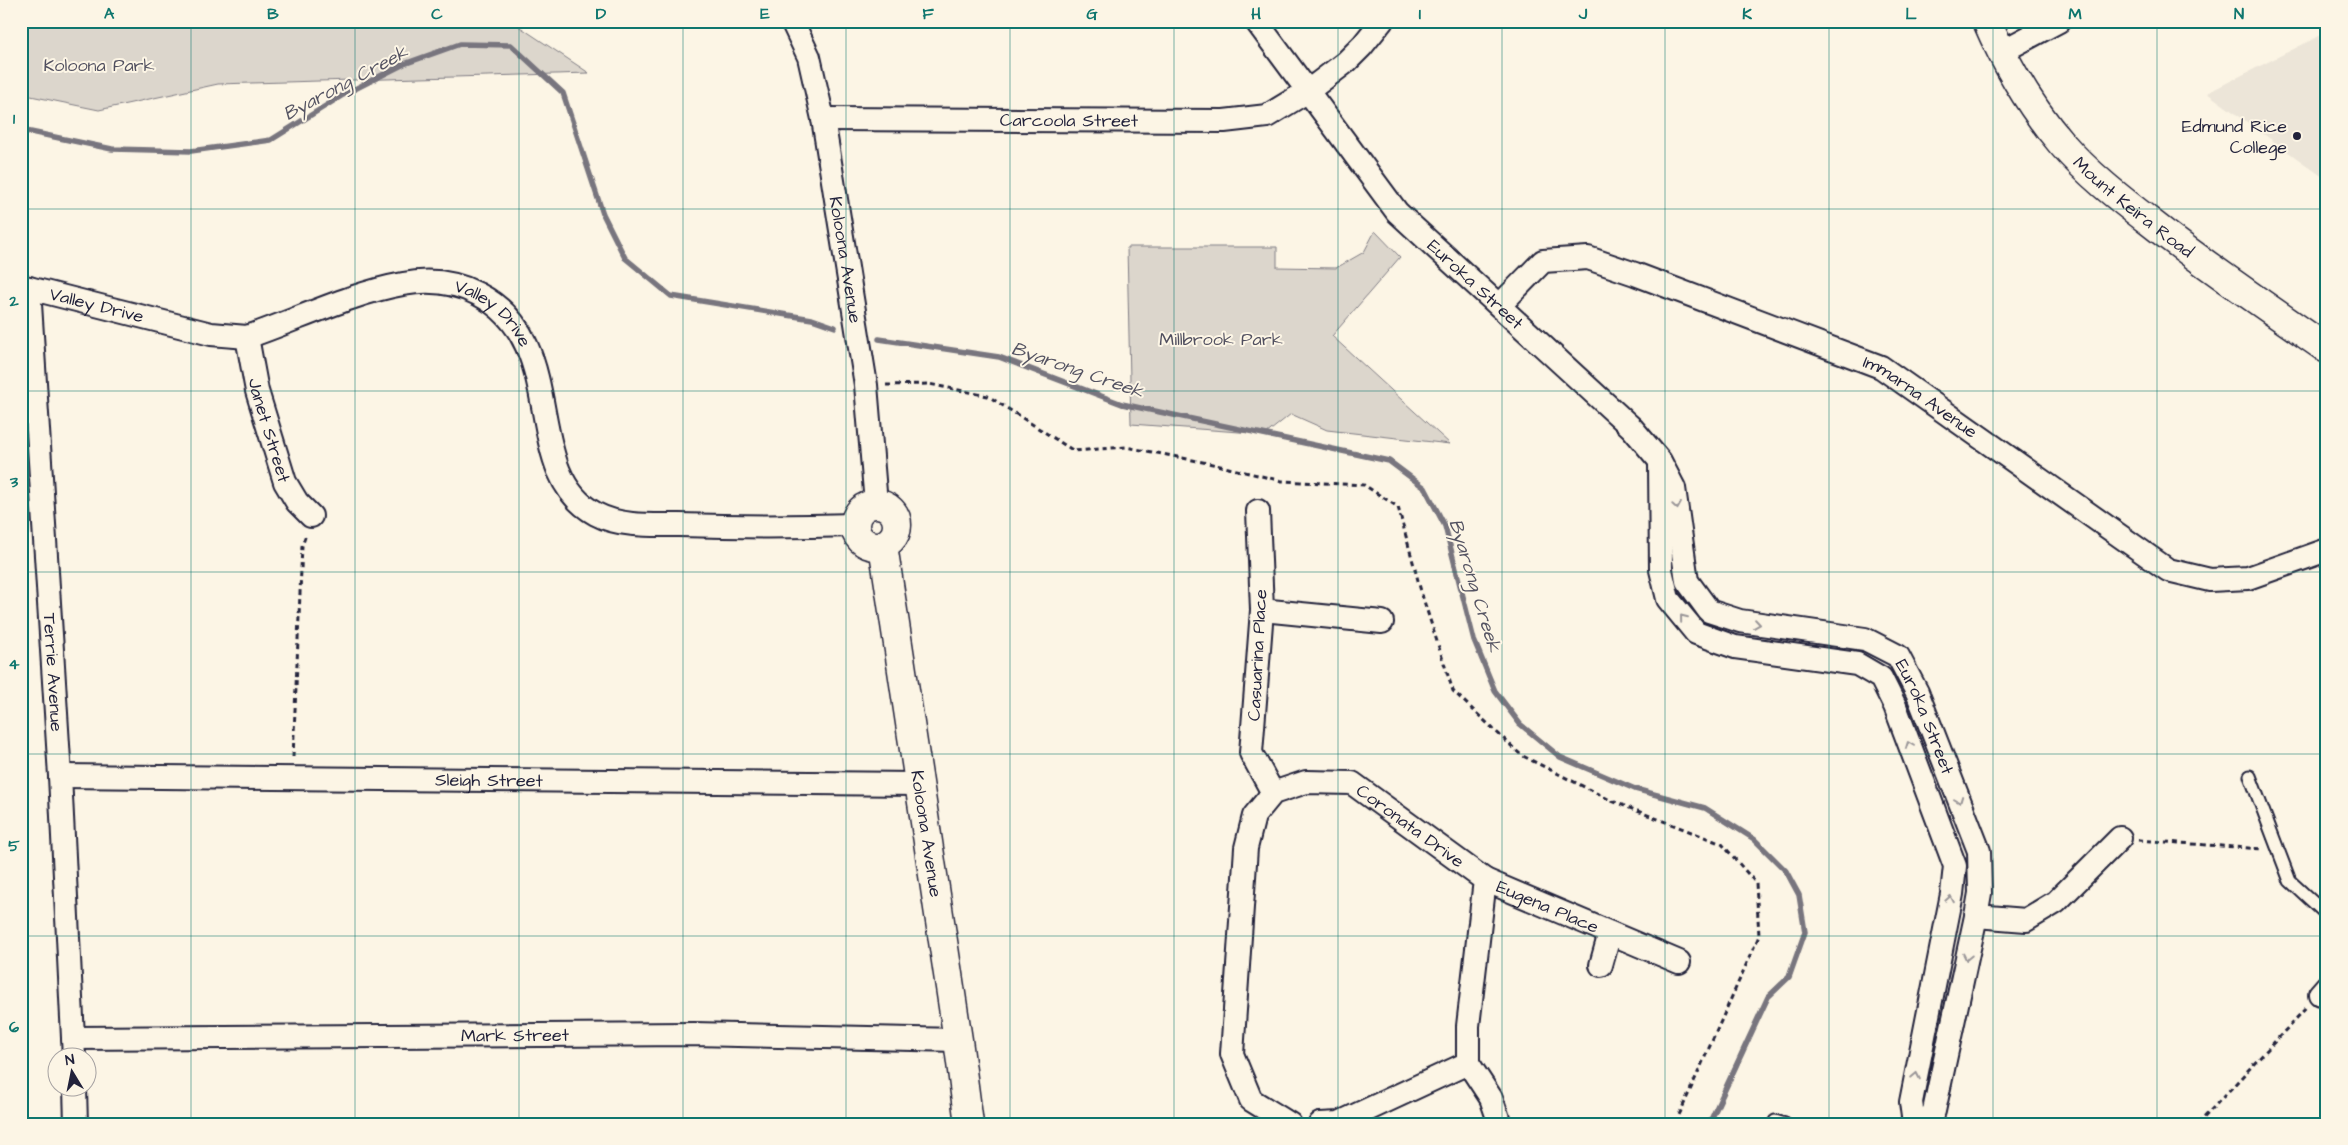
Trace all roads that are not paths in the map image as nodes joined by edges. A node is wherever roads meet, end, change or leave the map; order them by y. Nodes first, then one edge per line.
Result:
1 (792, 21) edge
2 (1256, 21) edge
3 (1382, 21) edge
4 (1987, 21) edge
5 (2059, 21) edge
6 (2002, 52) junction
7 (1308, 91) junction
8 (823, 119) junction
9 (25, 287) edge
10 (1500, 305) junction
11 (247, 336) junction
12 (2327, 349) edge
13 (1660, 461) junction
14 (876, 504) junction
15 (1258, 511) dead end
16 (311, 516) road end
17 (855, 525) junction
18 (883, 545) junction
19 (2327, 550) edge
20 (1262, 610) junction
21 (1382, 622) dead end
22 (60, 776) junction
23 (2250, 776) dead end
24 (918, 784) junction
25 (1273, 793) junction
26 (2120, 838) road end
27 (1485, 880) junction
28 (2327, 915) edge
29 (1976, 916) junction
30 (1610, 933) junction
31 (1679, 962) dead end
32 (1601, 965) dead end
33 (958, 1040) junction
34 (74, 1048) edge
35 (1468, 1063) junction
36 (75, 1098) edge
37 (76, 1124) edge
38 (968, 1124) edge
39 (1290, 1124) edge
40 (1320, 1124) edge
41 (1500, 1124) edge
42 (1914, 1124) edge
43 (1926, 1124) edge

1 - 8 street, Koloona Avenue
2 - 7 street, Euroka Street
3 - 7 street, Carcoola Street
4 - 6 street, Mount Keira Road
5 - 6 street
6 - 12 street, Mount Keira Road
7 - 8 street, Carcoola Street
7 - 10 street, Euroka Street
8 - 14 street, Koloona Avenue
9 - 11 street, Valley Drive
9 - 22 street, Terrie Avenue
10 - 13 street, Euroka Street
10 - 19 street, Immarna Avenue
11 - 16 street, Janet Street
11 - 17 street, Valley Drive
13 -> 29 street, Euroka Street
42 -> 13 street, Euroka Street
14 - 17 street
14 - 18 street
15 - 20 street, Casuarina Place
17 - 18 street
18 - 24 street, Koloona Avenue
20 - 21 street
20 - 25 street, Casuarina Place
22 - 24 street, Sleigh Street
22 - 34 street, Terrie Avenue
23 - 28 lane
24 - 33 street, Koloona Avenue
25 - 27 street, Coronata Drive
25 - 39 street
26 - 29 street
27 - 30 street, Eugena Place
27 - 35 street
29 -> 43 street, Euroka Street
30 - 31 street, Eugena Place
30 - 32 street, Eugena Place
33 - 34 street, Mark Street
33 - 38 street, Koloona Avenue
35 - 40 street
35 - 41 street
36 - 37 street

